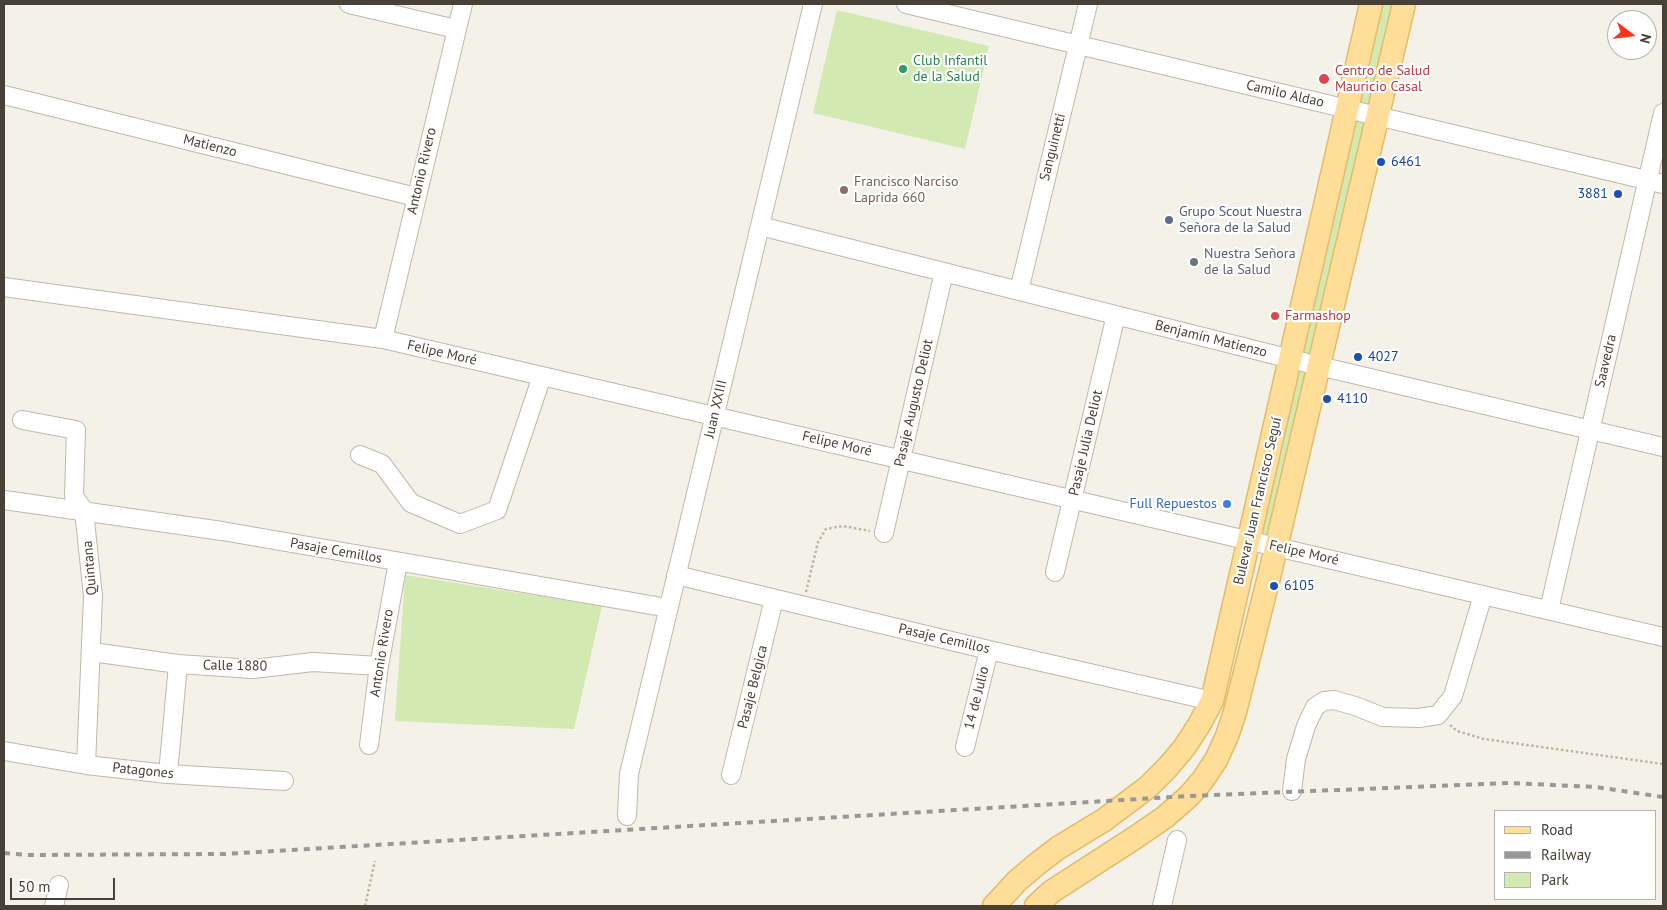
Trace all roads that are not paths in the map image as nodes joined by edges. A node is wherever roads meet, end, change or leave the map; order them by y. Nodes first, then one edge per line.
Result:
1 (349, 4) edge
2 (463, 4) edge
3 (812, 4) edge
4 (906, 4) edge
5 (1088, 4) edge
6 (1371, 4) edge
7 (1404, 4) edge
8 (456, 29) junction
9 (1078, 45) junction
10 (4, 95) edge
11 (1346, 108) junction
12 (1663, 113) edge
13 (1378, 116) junction
14 (1656, 182) edge
15 (416, 197) junction
16 (760, 226) junction
17 (944, 272) junction
18 (4, 287) edge
19 (1018, 291) junction
20 (1116, 315) junction
21 (383, 339) junction
22 (1291, 359) junction
23 (1319, 366) junction
24 (542, 376) junction
25 (714, 416) junction
26 (22, 420) dead end
27 (1590, 430) junction
28 (1663, 447) edge
29 (360, 455) dead end
30 (901, 459) junction
31 (1072, 499) junction
32 (4, 500) edge
33 (84, 511) junction
34 (884, 533) road end
35 (1249, 540) junction
36 (1276, 546) junction
37 (398, 562) junction
38 (1055, 572) dead end
39 (676, 575) junction
40 (1483, 595) junction
41 (774, 599) junction
42 (668, 608) junction
43 (1549, 610) junction
44 (1663, 637) edge
45 (989, 650) junction
46 (92, 652) junction
47 (178, 664) junction
48 (379, 666) junction
49 (1212, 701) junction
50 (369, 745) dead end
51 (965, 747) dead end
52 (4, 751) edge
53 (86, 765) junction
54 (168, 774) junction
55 (731, 775) dead end
56 (284, 781) dead end
57 (1292, 791) dead end
58 (627, 816) dead end
59 (1177, 840) dead end
60 (59, 885) dead end
61 (54, 906) edge
62 (994, 906) edge
63 (1036, 906) edge
64 (1162, 906) edge

1 - 8 street
2 - 8 street, Antonio Rivero
3 - 16 street, Juan XXIII
4 - 9 street, Camilo Aldao
5 - 9 street, Sanguinetti
6 - 11 main road, Bulevar Juan Francisco Seguí
7 - 13 main road, Bulevar Juan Francisco Seguí
8 - 15 street, Antonio Rivero
9 - 11 street, Camilo Aldao
9 - 19 street, Sanguinetti
10 - 15 street, Matienzo
11 - 13 street, Camilo Aldao
11 - 22 main road, Bulevar Juan Francisco Seguí
12 - 14 street, Saavedra
13 - 14 street, Camilo Aldao
13 - 23 main road, Bulevar Juan Francisco Seguí
14 - 27 street, Saavedra
15 - 21 street, Antonio Rivero
16 - 17 street, Benjamín Matienzo
16 - 25 street, Juan XXIII
17 - 19 street, Benjamín Matienzo
17 - 30 street, Pasaje Augusto Deliot
18 - 21 street, Felipe Moré
19 - 20 street, Benjamín Matienzo
20 - 22 street, Benjamín Matienzo
20 - 31 street, Pasaje Julia Deliot
21 - 24 street, Felipe Moré
22 - 23 street, Benjamín Matienzo
22 - 35 main road, Bulevar Juan Francisco Seguí
23 - 27 street, Benjamín Matienzo
23 - 36 main road, Bulevar Juan Francisco Seguí
24 - 25 street, Felipe Moré
24 - 29 street
25 - 30 street, Felipe Moré
25 - 39 street, Juan XXIII
26 - 33 street, Quintana
27 - 28 street, Benjamín Matienzo
27 - 43 street, Saavedra
30 - 31 street, Felipe Moré
30 - 34 street, Pasaje Augusto Deliot
31 - 35 street, Felipe Moré
31 - 38 street, Pasaje Julia Deliot
32 - 33 street, Pasaje Cemillos
33 - 37 street, Pasaje Cemillos
33 - 46 street, Quintana
35 - 36 street, Felipe Moré
35 - 49 main road, Bulevar Juan Francisco Seguí
36 - 40 street, Felipe Moré
36 - 63 main road, Bulevar Juan Francisco Seguí
37 - 42 street, Pasaje Cemillos
37 - 48 street, Antonio Rivero
39 - 41 street, Pasaje Cemillos
39 - 42 street, Juan XXIII
40 - 43 street, Felipe Moré
40 - 57 street
41 - 45 street, Pasaje Cemillos
41 - 55 street, Pasaje Belgica
42 - 58 street, Juan XXIII
43 - 44 street, Felipe Moré
45 - 49 street, Pasaje Cemillos
45 - 51 street, 14 de Julio
46 - 47 street, Calle 1880
46 - 53 street, Quintana
47 - 48 street, Calle 1880
47 - 54 street
48 - 50 street, Antonio Rivero
49 - 62 main road, Bulevar Juan Francisco Seguí
52 - 53 street, Patagones
53 - 54 street, Patagones
54 - 56 street, Patagones
59 - 64 street
60 - 61 street

